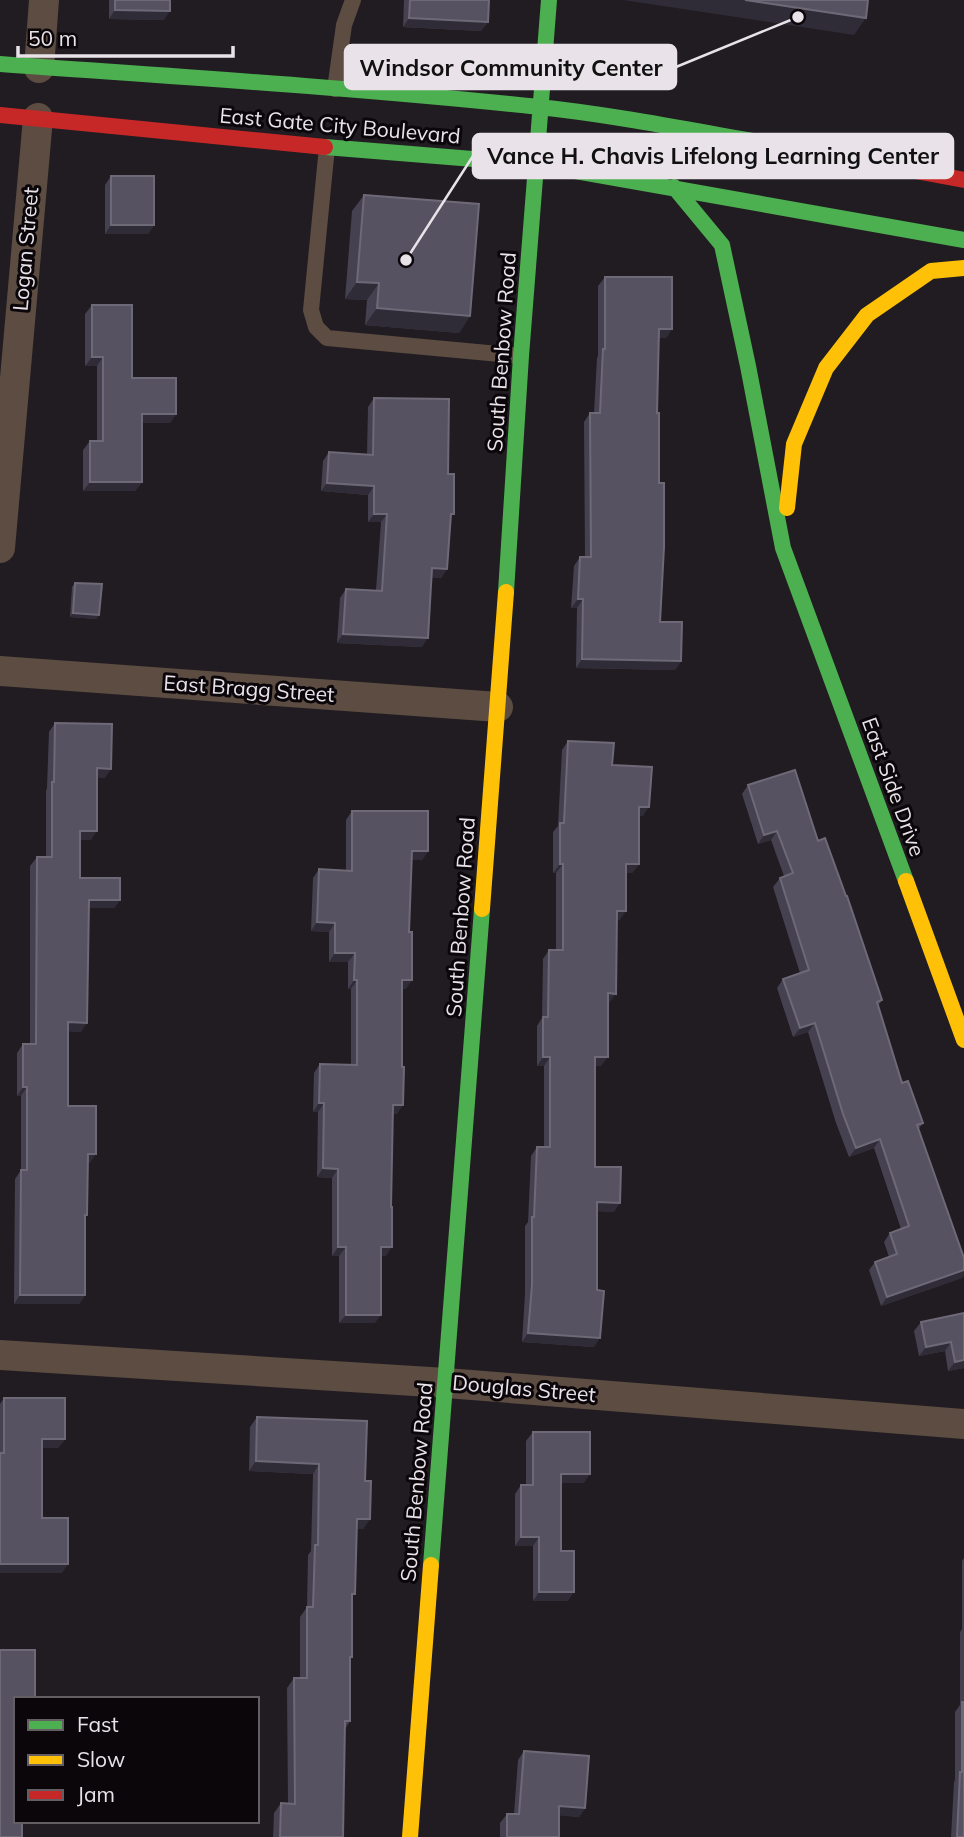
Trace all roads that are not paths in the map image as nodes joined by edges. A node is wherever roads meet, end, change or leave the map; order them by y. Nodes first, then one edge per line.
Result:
1 (44, 0) edge
2 (353, 0) edge
3 (549, 0) edge
4 (0, 64) edge
5 (39, 68) junction
6 (335, 89) junction
7 (541, 107) junction
8 (0, 115) edge
9 (38, 118) junction
10 (327, 147) junction
11 (536, 164) junction
12 (964, 180) edge
13 (674, 187) junction
14 (964, 240) edge
15 (964, 268) edge
16 (521, 356) junction
17 (0, 548) edge
18 (783, 548) junction
19 (0, 670) edge
20 (498, 706) junction
21 (964, 1040) edge
22 (0, 1355) edge
23 (446, 1383) junction
24 (964, 1424) edge
25 (410, 1837) edge

1 - 5 street
2 - 6 lane
3 - 7 main road, South Benbow Road
4 - 5 main road, East Gate City Boulevard
5 - 6 main road, East Gate City Boulevard
6 - 7 main road, East Gate City Boulevard
7 - 11 main road, South Benbow Road
7 - 12 main road, East Gate City Boulevard
8 - 9 main road, East Gate City Boulevard
9 - 10 main road, East Gate City Boulevard
9 - 17 street, Logan Street
10 - 11 main road, East Gate City Boulevard
10 - 16 lane
11 - 13 main road, East Gate City Boulevard
11 - 16 main road, South Benbow Road
13 - 14 main road, East Gate City Boulevard
13 - 18 main road, East Side Drive
15 - 18 main road
16 - 20 main road, South Benbow Road
18 - 21 main road, East Side Drive
19 - 20 street, East Bragg Street
20 - 23 main road, South Benbow Road
22 - 23 street, Douglas Street
23 - 24 street, Douglas Street
23 - 25 main road, South Benbow Road

